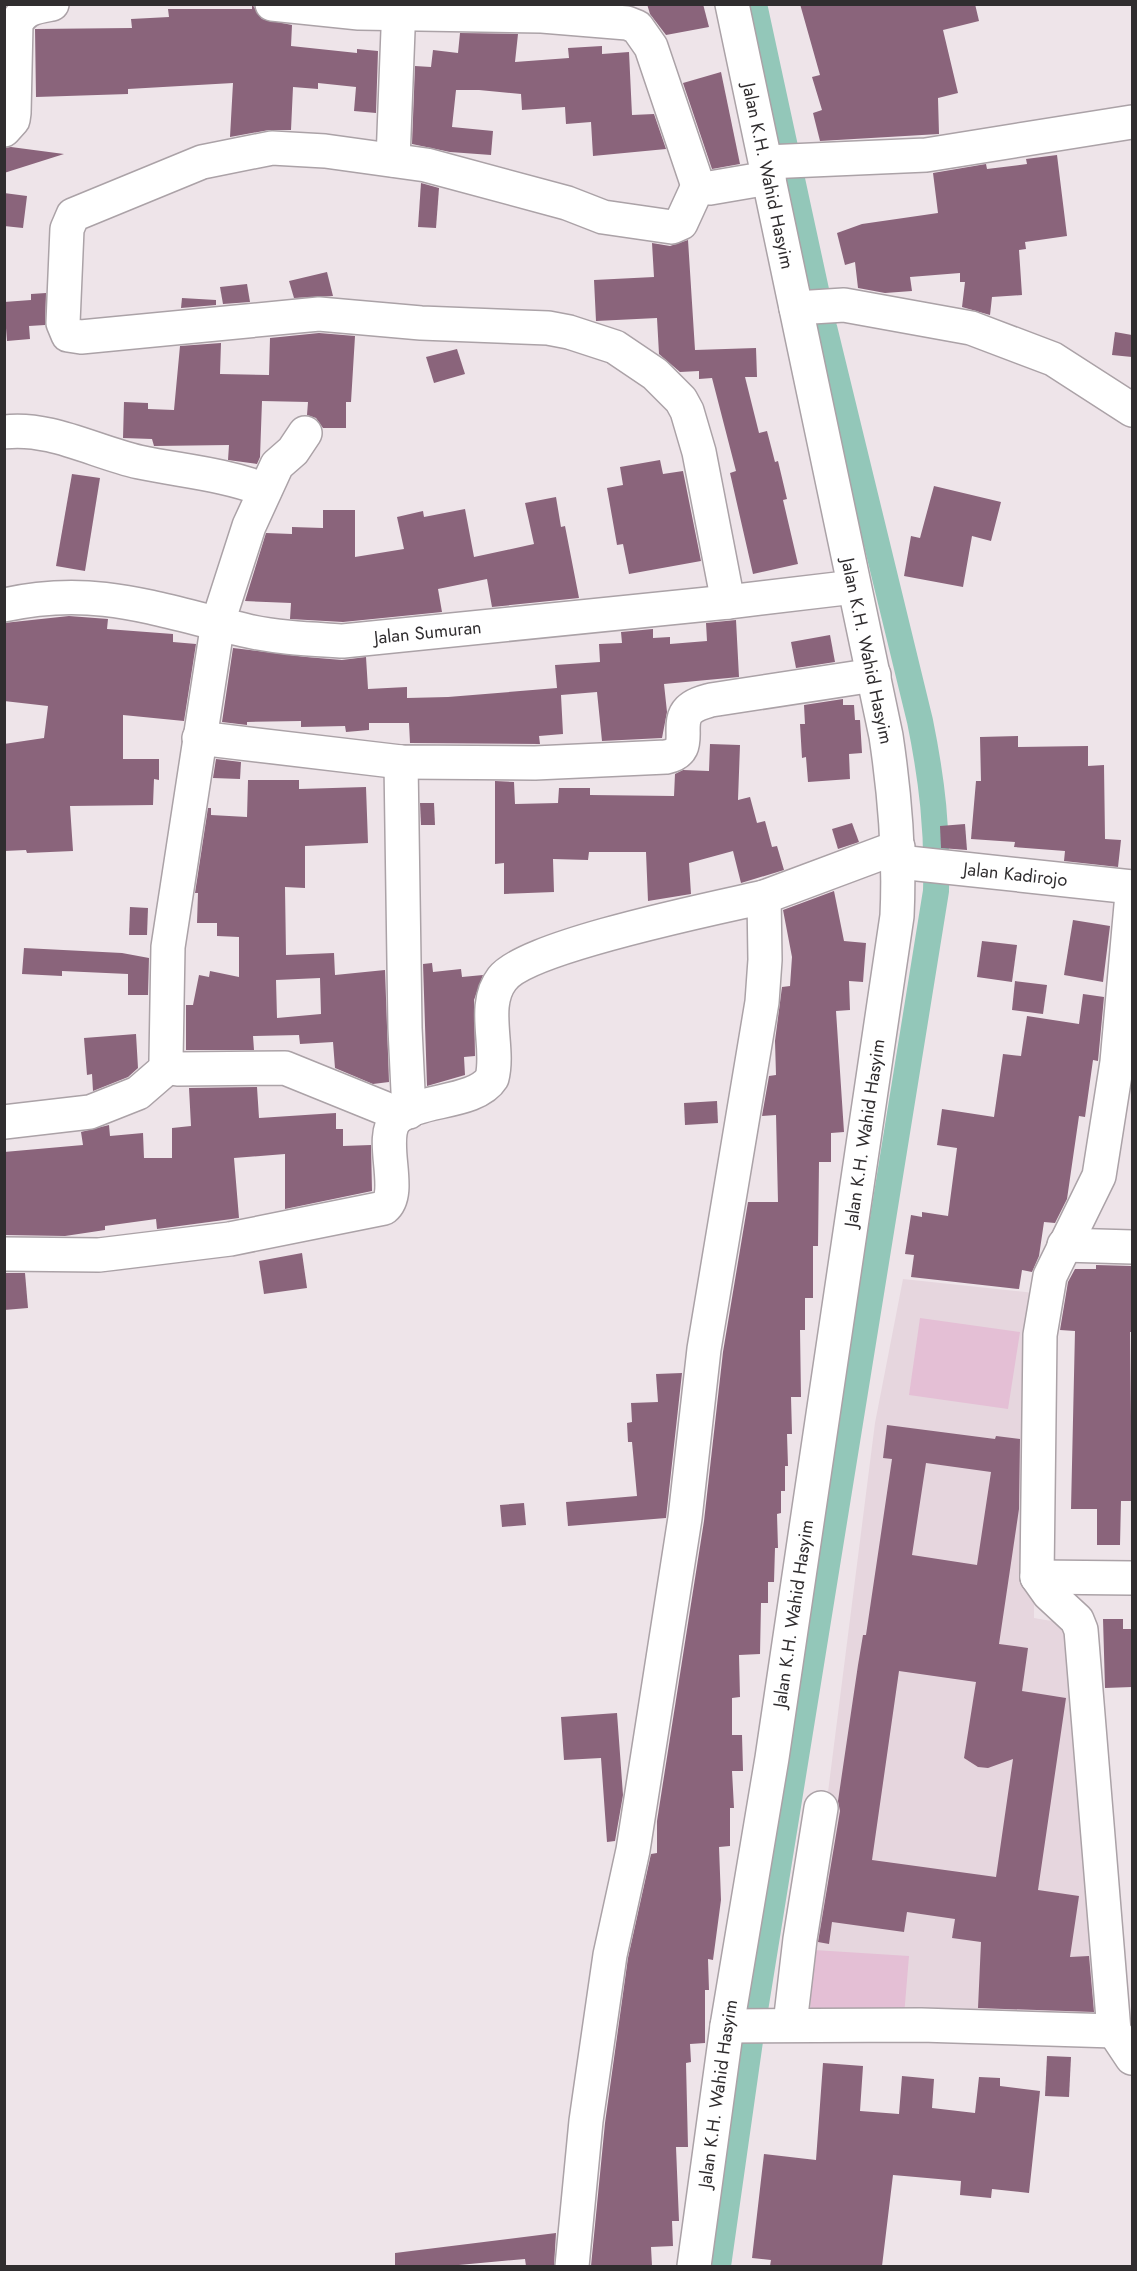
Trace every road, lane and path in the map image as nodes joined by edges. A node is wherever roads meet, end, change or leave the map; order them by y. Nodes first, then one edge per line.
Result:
1 (52, 4) edge
2 (272, 4) edge
3 (732, 4) edge
4 (399, 9) edge
5 (1132, 122) edge
6 (4, 130) edge
7 (393, 160) junction
8 (782, 165) junction
9 (698, 186) junction
10 (802, 307) junction
11 (1132, 410) edge
12 (4, 432) edge
13 (305, 434) dead end
14 (265, 490) junction
15 (854, 587) junction
16 (728, 602) junction
17 (4, 605) edge
18 (218, 622) junction
19 (873, 675) junction
20 (199, 738) junction
21 (402, 762) junction
22 (901, 858) junction
23 (1132, 887) edge
24 (1132, 894) edge
25 (764, 897) junction
26 (168, 1067) junction
27 (405, 1113) junction
28 (4, 1122) edge
29 (1064, 1245) junction
30 (1132, 1247) edge
31 (4, 1254) edge
32 (1037, 1576) junction
33 (1132, 1578) edge
34 (821, 1808) dead end
35 (1119, 1934) edge
36 (784, 2025) junction
37 (732, 2026) junction
38 (1114, 2031) junction
39 (1132, 2058) edge
40 (572, 2266) edge
41 (694, 2266) edge

1 - 6 street
2 - 4 street
3 - 8 street, Jalan K.H. Wahid Hasyim
4 - 7 street
4 - 9 street
5 - 8 street
7 - 9 street
7 - 16 street
8 - 9 street
8 - 10 street, Jalan K.H. Wahid Hasyim
10 - 11 street
10 - 15 street, Jalan K.H. Wahid Hasyim
12 - 14 street
13 - 14 street
14 - 18 street
15 - 16 street, Jalan Sumuran
15 - 19 street, Jalan K.H. Wahid Hasyim
16 - 18 street, Jalan Sumuran
17 - 18 street, Jalan Sumuran
18 - 20 street
19 - 21 street
19 - 22 street, Jalan K.H. Wahid Hasyim
20 - 21 street
20 - 26 street
21 - 27 street
22 - 23 street, Jalan Kadirojo
22 - 25 street
22 - 37 street, Jalan K.H. Wahid Hasyim
24 - 29 street
25 - 27 street
25 - 40 street
26 - 27 street
26 - 28 street
27 - 31 street
29 - 30 street
29 - 32 street
32 - 33 street
32 - 35 street
34 - 36 street
35 - 38 street
36 - 37 street
36 - 38 street
37 - 41 street, Jalan K.H. Wahid Hasyim
38 - 39 street

